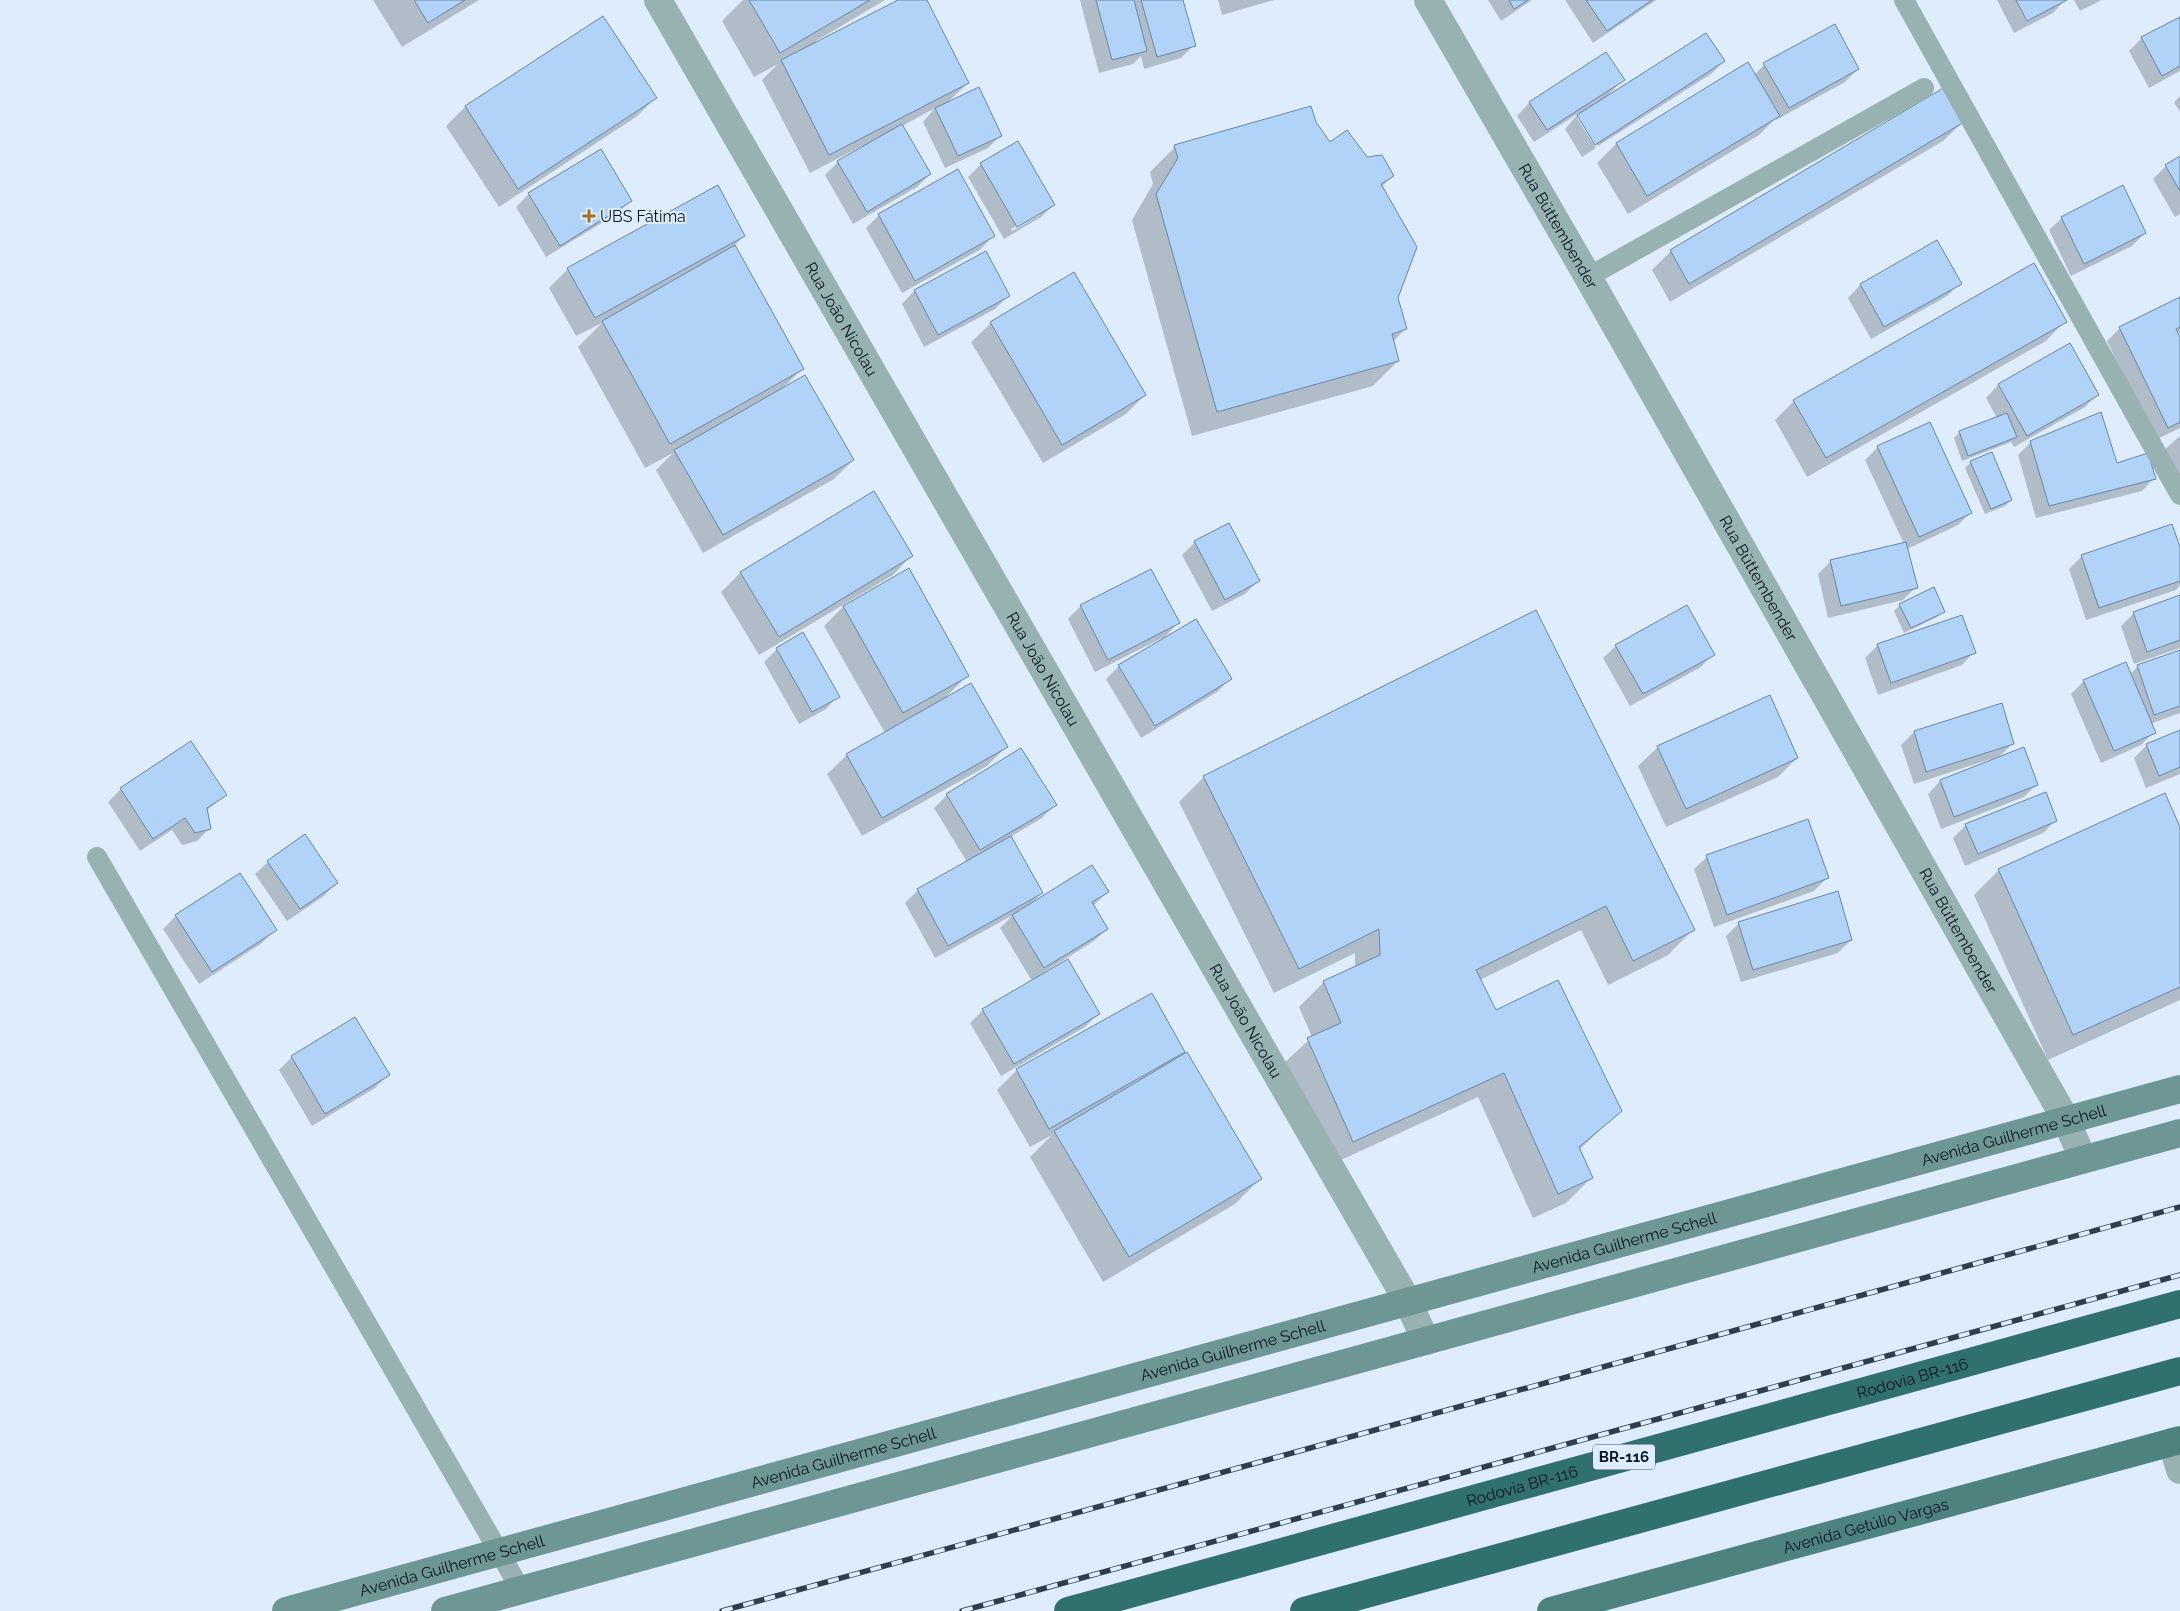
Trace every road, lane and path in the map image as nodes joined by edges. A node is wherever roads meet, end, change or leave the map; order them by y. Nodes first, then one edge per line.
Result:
1 (658, 0) edge
2 (1428, 0) edge
3 (1904, 0) edge
4 (1924, 88) dead end
5 (1588, 277) junction
6 (2180, 495) edge
7 (97, 857) dead end
8 (2180, 1089) edge
9 (2066, 1120) junction
10 (2180, 1133) edge
11 (2083, 1159) junction
12 (1408, 1302) junction
13 (2180, 1304) edge
14 (1426, 1340) junction
15 (2180, 1371) edge
16 (1150, 1373) junction
17 (1159, 1414) junction
18 (2176, 1441) edge
19 (2180, 1470) edge
20 (499, 1552) junction
21 (521, 1590) junction
22 (286, 1611) edge
23 (445, 1611) edge
24 (1068, 1611) edge
25 (1304, 1611) edge
26 (1551, 1611) edge

1 - 12 street, Rua João Nicolau
2 - 5 street, Rua Büttembender
3 - 6 lane
4 - 5 lane
5 - 9 street, Rua Büttembender
7 - 20 lane
8 - 9 main road, Avenida Guilherme Schell
9 - 11 street, Rua Büttembender
9 - 12 main road, Avenida Guilherme Schell
10 - 11 main road
11 - 14 main road
12 - 14 street, Rua João Nicolau
12 - 16 main road, Avenida Guilherme Schell
13 - 24 highway, Rodovia BR-116 / BR-116
14 - 17 main road
15 - 25 highway
16 - 17 main road
16 - 20 main road, Avenida Guilherme Schell
17 - 21 main road
18 - 19 street
18 - 26 main road, Avenida Getúlio Vargas
20 - 21 lane
20 - 22 main road, Avenida Guilherme Schell
21 - 23 main road

